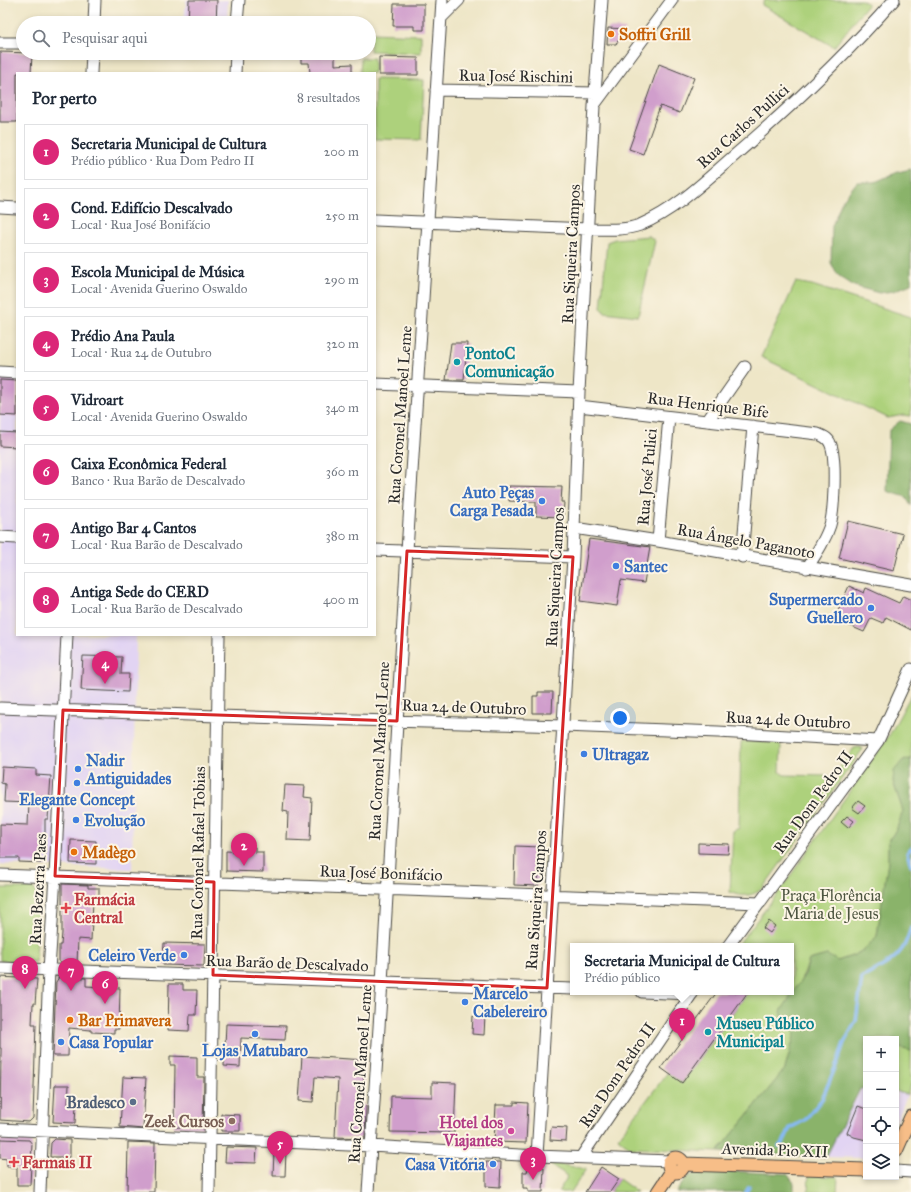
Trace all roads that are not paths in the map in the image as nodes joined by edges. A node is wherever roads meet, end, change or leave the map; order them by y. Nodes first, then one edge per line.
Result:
1 (95, 0) edge
2 (239, 0) edge
3 (442, 0) edge
4 (602, 0) edge
5 (672, 0) edge
6 (894, 0) edge
7 (456, 1) edge
8 (94, 16) edge
9 (238, 16) edge
10 (441, 18) junction
11 (0, 43) edge
12 (16, 44) edge
13 (92, 60) edge
14 (236, 60) edge
15 (91, 72) edge
16 (235, 72) edge
17 (436, 90) junction
18 (596, 93) junction
19 (594, 106) junction
20 (0, 207) edge
21 (16, 208) edge
22 (376, 220) edge
23 (428, 222) junction
24 (588, 229) junction
25 (745, 367) dead end
26 (0, 372) edge
27 (16, 372) edge
28 (376, 384) edge
29 (418, 386) junction
30 (579, 392) junction
31 (579, 406) junction
32 (669, 416) junction
33 (708, 420) junction
34 (753, 426) junction
35 (574, 528) junction
36 (0, 537) edge
37 (16, 538) edge
38 (658, 541) junction
39 (376, 550) edge
40 (406, 551) junction
41 (573, 557) junction
42 (742, 557) junction
43 (806, 568) junction
44 (911, 585) edge
45 (67, 636) edge
46 (219, 636) edge
47 (911, 669) edge
48 (0, 708) edge
49 (63, 710) junction
50 (217, 716) junction
51 (397, 721) junction
52 (563, 726) junction
53 (878, 741) junction
54 (0, 875) edge
55 (55, 876) junction
56 (214, 882) junction
57 (387, 890) junction
58 (552, 895) junction
59 (760, 903) junction
60 (730, 943) edge
61 (0, 968) edge
62 (49, 970) junction
63 (213, 975) junction
64 (382, 982) junction
65 (547, 988) junction
66 (570, 989) edge
67 (692, 995) edge
68 (911, 1117) edge
69 (0, 1129) edge
70 (43, 1131) junction
71 (210, 1138) junction
72 (899, 1144) edge
73 (371, 1146) junction
74 (537, 1156) junction
75 (581, 1157) junction
76 (671, 1166) junction
77 (863, 1170) edge
78 (899, 1171) edge
79 (911, 1172) edge
80 (40, 1192) edge
81 (209, 1192) edge
82 (368, 1192) edge
83 (658, 1192) edge

1 - 8 street
2 - 9 street
3 - 10 street, Rua Coronel Manoel Leme
4 - 18 street, Rua Siqueira Campos
5 - 19 street
6 - 24 street, Rua Carlos Pullici
7 - 10 street
10 - 17 street, Rua Coronel Manoel Leme
11 - 12 street
13 - 15 street
14 - 16 street
17 - 18 street, Rua José Rischini
17 - 23 street, Rua Coronel Manoel Leme
18 - 19 street, Rua Siqueira Campos
19 - 24 street, Rua Siqueira Campos
20 - 21 street
22 - 23 street, Rua Carlos Pullici
23 - 24 street, Rua Carlos Pullici
23 - 29 street, Rua Coronel Manoel Leme
24 - 30 street, Rua Siqueira Campos
25 - 33 street
26 - 27 street
28 - 29 street
29 - 30 street
29 - 40 street, Rua Coronel Manoel Leme
30 - 31 street, Rua Siqueira Campos
31 - 32 street, Rua Henrique Bife
31 - 35 street, Rua Siqueira Campos
32 - 33 street, Rua Henrique Bife
32 - 38 street, Rua José Pulici
33 - 34 street, Rua Henrique Bife
34 - 42 street
34 - 43 street, Rua Henrique Bife
35 - 38 street, Rua Ângelo Paganoto
35 - 41 street, Rua Siqueira Campos
36 - 37 street
38 - 42 street, Rua Ângelo Paganoto
39 - 40 street
40 - 41 street
40 - 51 street, Rua Coronel Manoel Leme
41 - 52 street, Rua Siqueira Campos
42 - 43 street, Rua Ângelo Paganoto
43 - 44 street, Rua Ângelo Paganoto
45 - 49 street, Rua Bezerra Paes
46 - 50 street, Rua Coronel Rafael Tobias
47 - 53 street, Rua Dom Pedro II
48 - 49 street, Rua 24 de Outubro
49 - 50 street, Rua 24 de Outubro
49 - 55 street, Rua Bezerra Paes
50 - 51 street, Rua 24 de Outubro
50 - 56 street, Rua Coronel Rafael Tobias
51 - 52 street, Rua 24 de Outubro
51 - 57 street, Rua Coronel Manoel Leme
52 - 53 street, Rua 24 de Outubro
52 - 58 street, Rua Siqueira Campos
53 - 59 street, Rua Dom Pedro II
54 - 55 street, Rua José Bonifácio
55 - 56 street, Rua José Bonifácio
55 - 62 street, Rua Bezerra Paes
56 - 57 street, Rua José Bonifácio
56 - 63 street, Rua Coronel Rafael Tobias
57 - 58 street, Rua José Bonifácio
57 - 64 street, Rua Coronel Manoel Leme
58 - 59 street, Rua José Bonifácio
58 - 65 street, Rua Siqueira Campos
59 - 60 street, Rua Dom Pedro II
61 - 62 street, Rua Barão de Descalvado
62 - 63 street, Rua Barão de Descalvado
62 - 70 street, Rua Bezerra Paes
63 - 64 street, Rua Barão de Descalvado
63 - 71 street, Rua Coronel Rafael Tobias
64 - 65 street, Rua Barão de Descalvado
64 - 73 street, Rua Coronel Manoel Leme
65 - 66 street, Rua Barão de Descalvado
65 - 74 street, Rua Siqueira Campos
67 - 75 street, Rua Dom Pedro II
68 - 72 main road
69 - 70 street
70 - 71 street
70 - 80 street, Rua Bezerra Paes
71 - 73 street
71 - 81 street, Rua Coronel Rafael Tobias
73 - 74 street
73 - 82 street, Rua Coronel Manoel Leme
74 - 75 street
75 - 76 street
76 - 77 main road, Avenida Pio XII
76 - 83 main road
78 - 79 street

